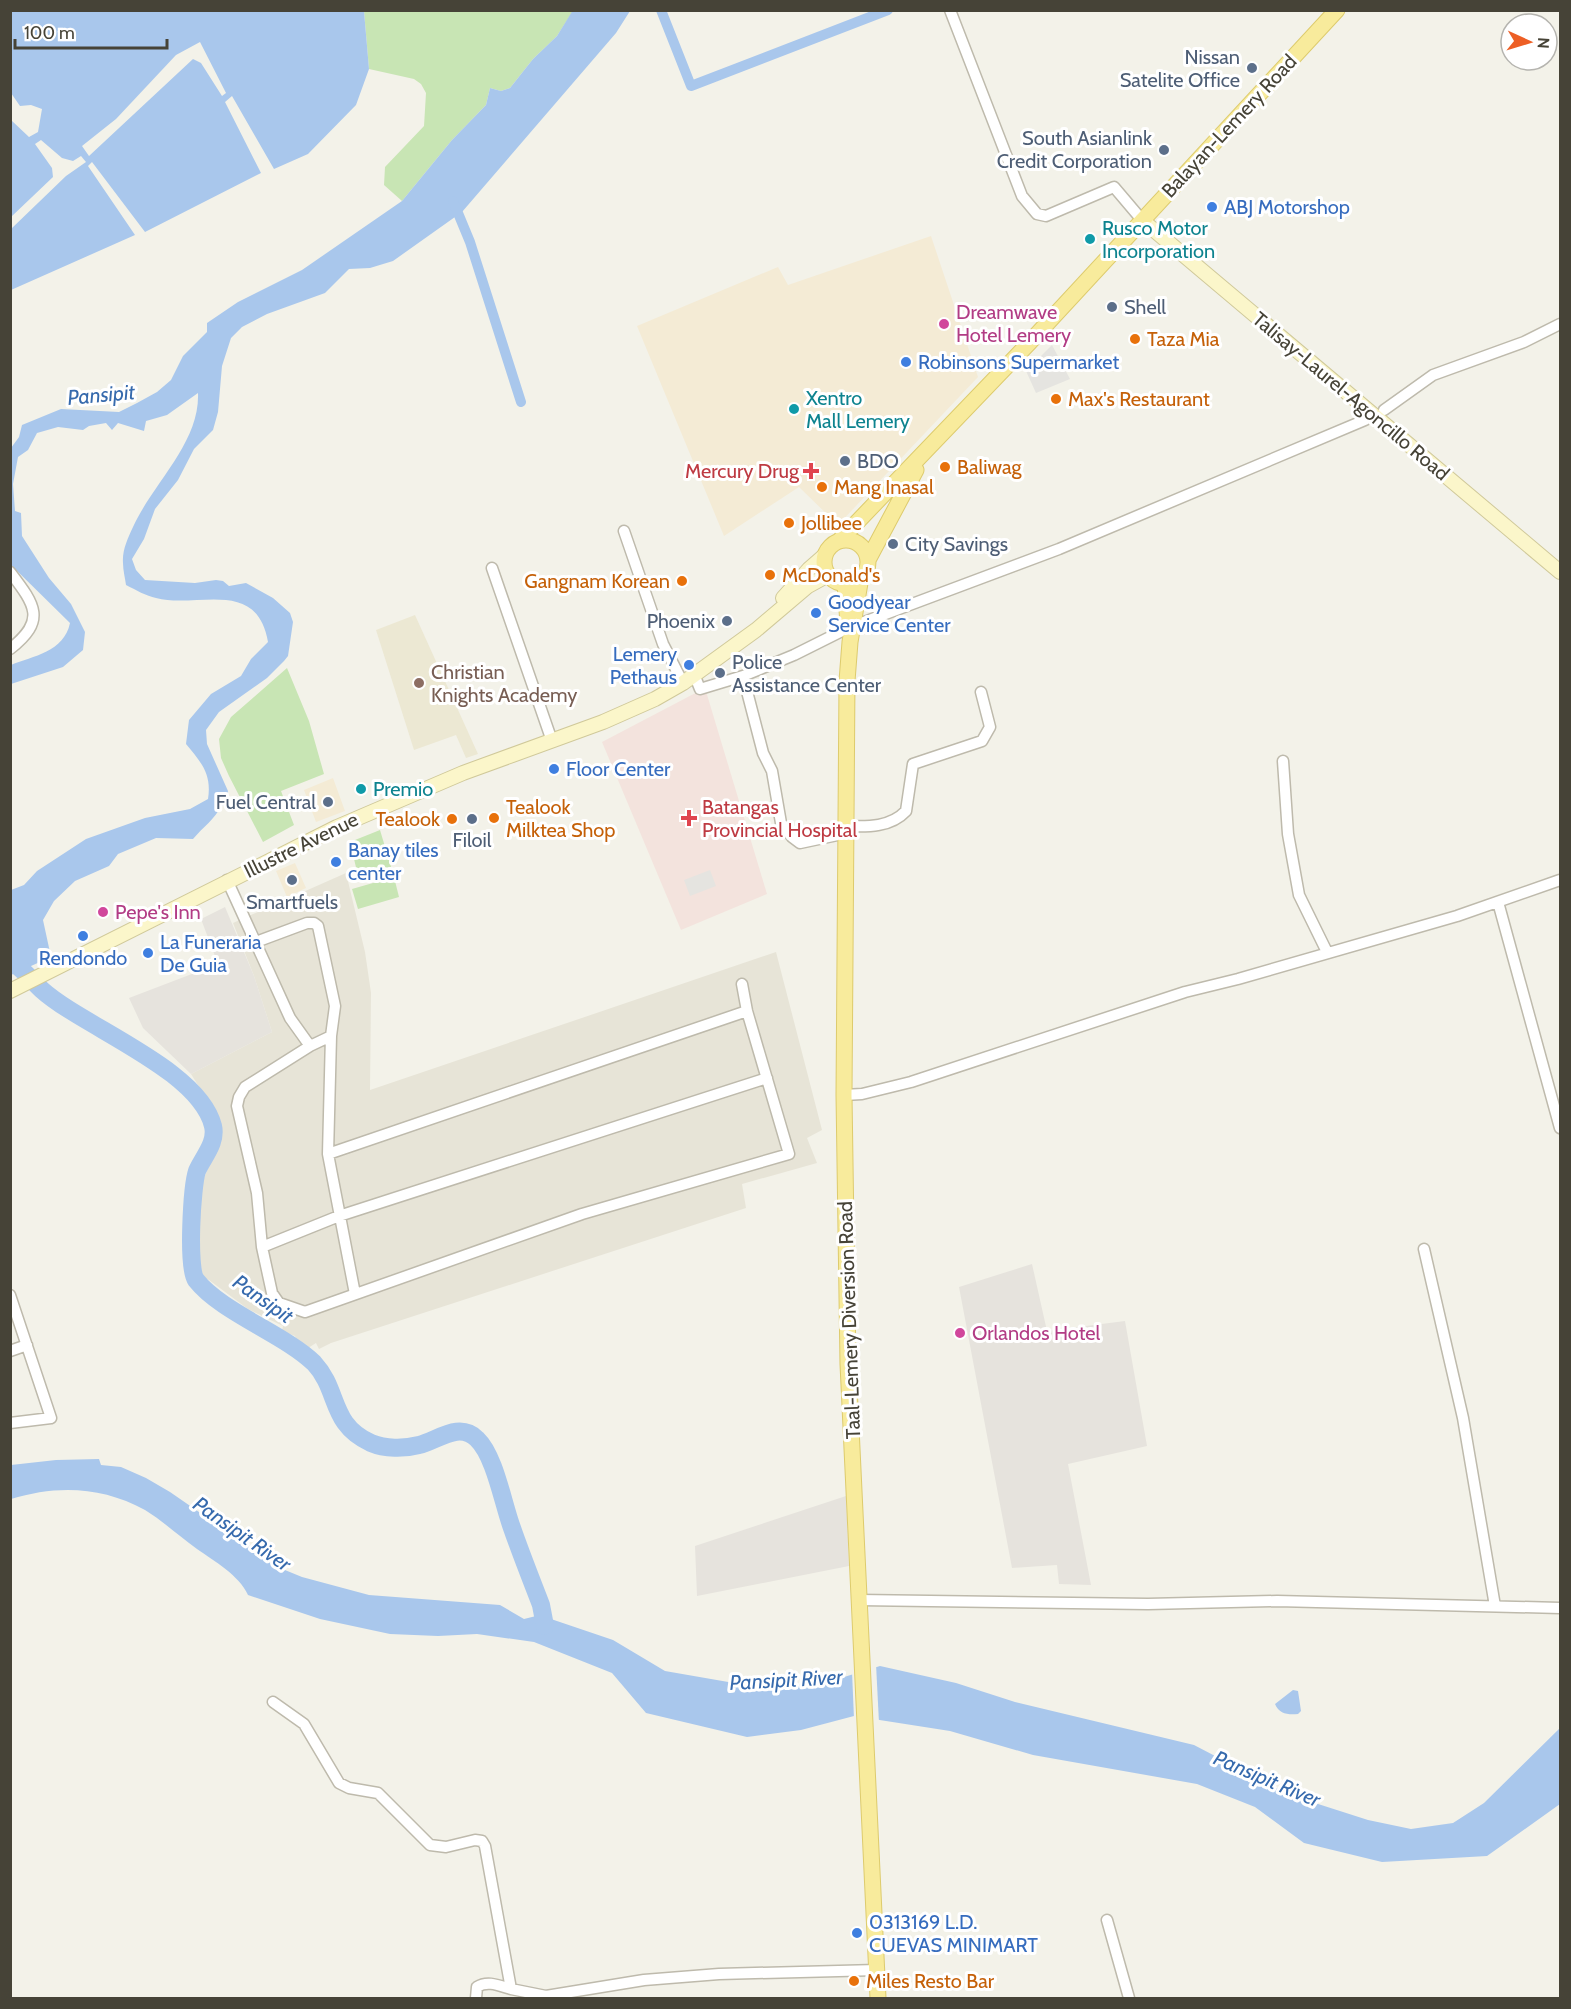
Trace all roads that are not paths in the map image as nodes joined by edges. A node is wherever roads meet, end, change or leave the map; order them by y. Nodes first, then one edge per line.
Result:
1 (950, 10) edge
2 (1337, 10) edge
3 (1142, 220) junction
4 (1560, 324) edge
5 (1383, 410) dead end
6 (1365, 420) dead end
7 (926, 453) junction
8 (624, 531) dead end
9 (839, 541) junction
10 (825, 555) junction
11 (868, 560) junction
12 (492, 568) dead end
13 (10, 572) edge
14 (1560, 572) edge
15 (828, 575) junction
16 (861, 577) junction
17 (845, 584) junction
18 (756, 630) junction
19 (850, 632) junction
20 (10, 649) edge
21 (743, 676) junction
22 (689, 678) junction
23 (981, 692) dead end
24 (552, 741) junction
25 (1283, 761) dead end
26 (848, 829) junction
27 (227, 880) junction
28 (1560, 880) edge
29 (1498, 902) junction
30 (256, 942) junction
31 (1327, 952) junction
32 (742, 984) dead end
33 (13, 991) edge
34 (747, 1011) junction
35 (331, 1035) junction
36 (309, 1046) junction
37 (767, 1078) junction
38 (844, 1095) junction
39 (1560, 1128) edge
40 (328, 1154) junction
41 (339, 1216) junction
42 (262, 1247) junction
43 (1424, 1249) dead end
44 (355, 1294) junction
45 (10, 1295) edge
46 (27, 1345) junction
47 (10, 1351) edge
48 (10, 1423) edge
49 (859, 1600) junction
50 (1495, 1606) junction
51 (1560, 1608) edge
52 (273, 1702) dead end
53 (1107, 1920) dead end
54 (877, 1970) junction
55 (512, 1989) junction
56 (476, 1998) edge
57 (878, 1998) edge
58 (1129, 1998) edge

1 - 3 street
2 - 3 main road, Balayan-Lemery Road
3 - 7 main road, Balayan-Lemery Road
3 - 14 main road, Talisay-Laurel-Agoncillo Road
4 - 5 street
6 - 19 street
7 - 9 main road, Balayan-Lemery Road
7 - 11 main road, Balayan-Lemery Road
8 - 22 street
9 - 10 main road
9 - 11 main road
10 - 15 main road
10 - 18 main road, Illustre Avenue
11 - 16 main road
12 - 24 street
13 - 20 street
15 - 17 main road
15 - 18 main road, Illustre Avenue
16 - 17 main road
16 - 19 main road, Taal-Lemery Diversion Road
17 - 19 main road, Taal-Lemery Diversion Road
18 - 22 main road, Illustre Avenue
19 - 21 street
19 - 26 main road, Taal-Lemery Diversion Road
21 - 22 street
21 - 26 street
22 - 24 main road, Illustre Avenue
23 - 26 street
24 - 27 main road, Illustre Avenue
25 - 31 street
26 - 38 main road, Taal-Lemery Diversion Road
27 - 30 street
27 - 33 main road, Illustre Avenue
28 - 29 street
29 - 31 street
29 - 39 street
30 - 35 street
30 - 36 street
31 - 38 street
32 - 34 street
34 - 37 street
34 - 40 street
35 - 36 street
35 - 40 street
36 - 42 street
37 - 41 street
37 - 44 street
38 - 49 main road, Taal-Lemery Diversion Road
40 - 41 street
41 - 42 street
41 - 44 street
42 - 44 street
43 - 50 street
45 - 46 street
46 - 47 street
46 - 48 street
49 - 50 street
49 - 54 main road, Taal-Lemery Diversion Road
50 - 51 street
52 - 55 street
53 - 58 street
54 - 55 street
54 - 57 main road, Taal-Lemery Diversion Road
55 - 56 street

